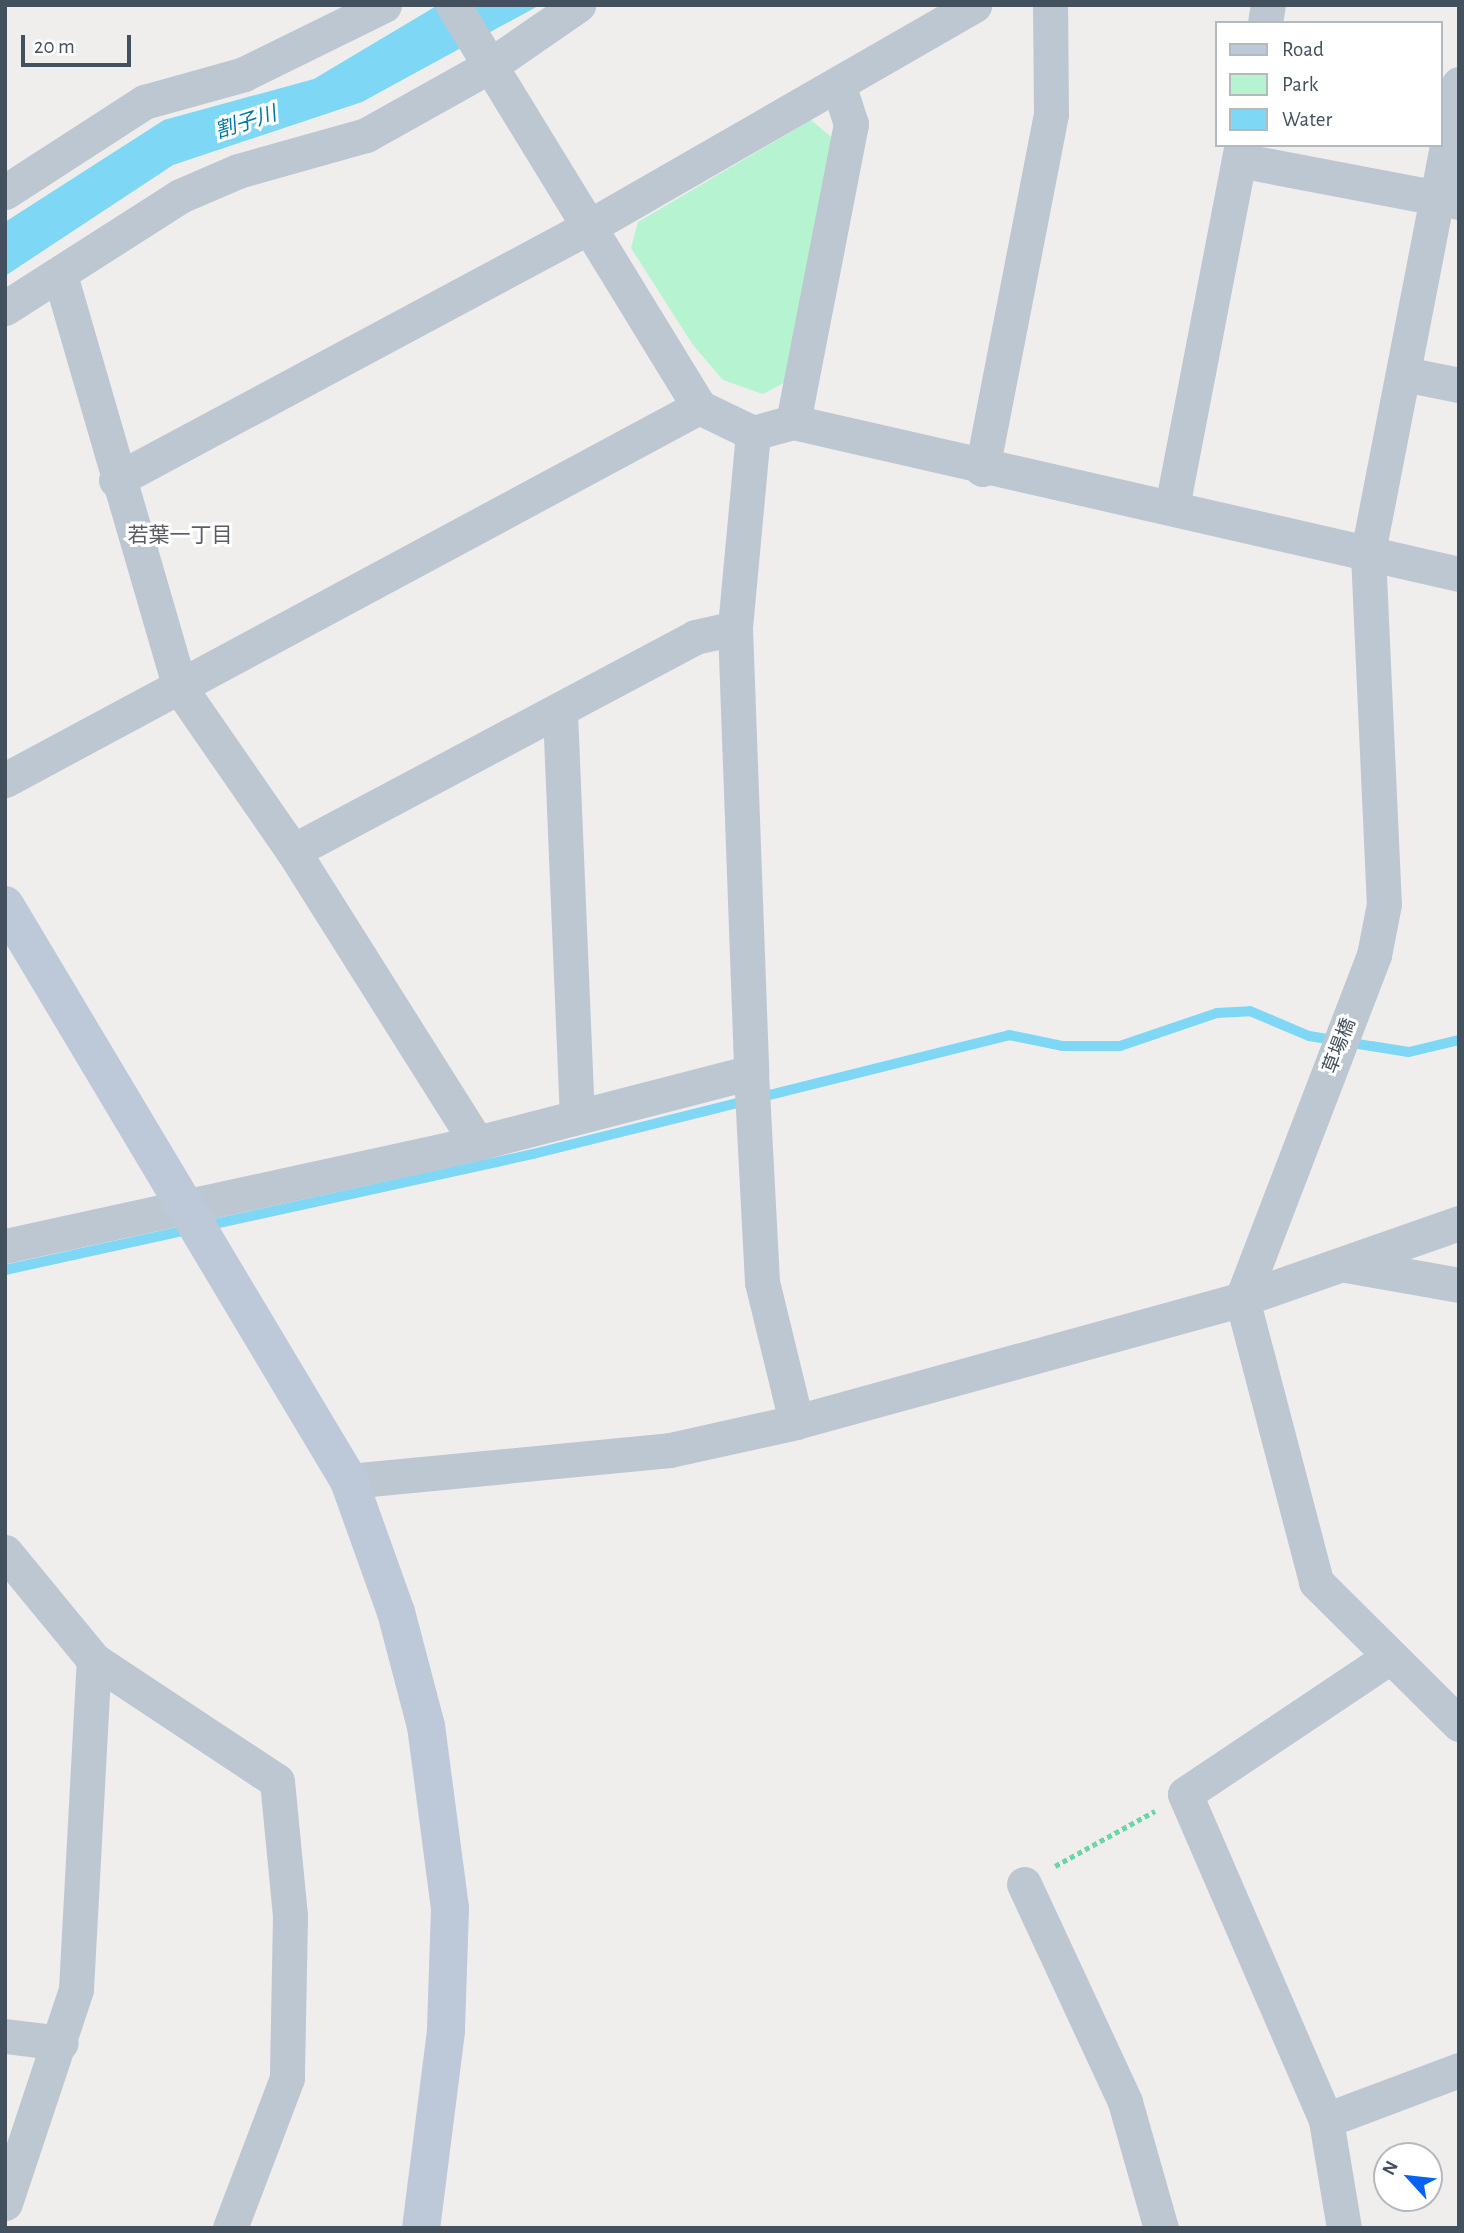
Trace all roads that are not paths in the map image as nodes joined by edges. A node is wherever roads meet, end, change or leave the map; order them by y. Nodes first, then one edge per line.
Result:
1 (384, 5) edge
2 (453, 5) edge
3 (578, 5) edge
4 (974, 5) edge
5 (1050, 5) edge
6 (491, 65) junction
7 (838, 84) junction
8 (1459, 84) edge
9 (1240, 153) edge
10 (5, 192) edge
11 (1447, 200) edge
12 (592, 225) junction
13 (60, 275) junction
14 (5, 308) edge
15 (1404, 374) junction
16 (1459, 385) edge
17 (699, 407) junction
18 (793, 422) junction
19 (753, 433) junction
20 (982, 469) junction
21 (117, 480) junction
22 (1172, 507) junction
23 (1368, 554) junction
24 (1459, 574) edge
25 (735, 628) junction
26 (180, 688) junction
27 (560, 713) junction
28 (5, 780) edge
29 (293, 851) junction
30 (5, 905) edge
31 (751, 1072) junction
32 (577, 1117) junction
33 (477, 1143) junction
34 (183, 1206) junction
35 (1459, 1223) edge
36 (5, 1246) edge
37 (1342, 1264) junction
38 (1459, 1285) edge
39 (1242, 1299) junction
40 (796, 1422) junction
41 (348, 1481) junction
42 (5, 1552) edge
43 (1390, 1657) junction
44 (94, 1660) junction
45 (1459, 1724) edge
46 (1024, 1884) road end
47 (5, 2036) edge
48 (61, 2043) junction
49 (1459, 2070) edge
50 (1326, 2120) junction
51 (5, 2203) edge
52 (230, 2228) edge
53 (421, 2228) edge
54 (1161, 2228) edge
55 (1344, 2228) edge

1 - 10 street
2 - 6 street
3 - 6 street
4 - 7 street
5 - 20 street
6 - 12 street
6 - 13 street
7 - 12 street
7 - 18 street
8 - 11 street, 草場橋
9 - 11 street
9 - 22 street
11 - 15 street, 草場橋
12 - 17 street
12 - 21 street
13 - 14 street
13 - 21 street
15 - 16 street
15 - 23 street, 草場橋
17 - 19 street
17 - 26 street
18 - 19 street
18 - 20 street
19 - 25 street
20 - 22 street
21 - 26 street
22 - 23 street
23 - 24 street
23 - 39 street, 草場橋
25 - 27 street
25 - 31 street
26 - 28 street
26 - 29 street
27 - 29 street
27 - 32 street
29 - 33 street
30 - 34 street
31 - 32 street
31 - 40 street
32 - 33 street
33 - 34 street
34 - 36 street
34 - 41 street
35 - 37 street
37 - 38 street
37 - 39 street
39 - 40 street
39 - 43 street
40 - 41 street
41 - 53 street
42 - 44 street
43 - 45 street
43 - 50 street
44 - 48 street
44 - 52 street
46 - 54 street
47 - 48 street
48 - 51 street
49 - 50 street
50 - 55 street

